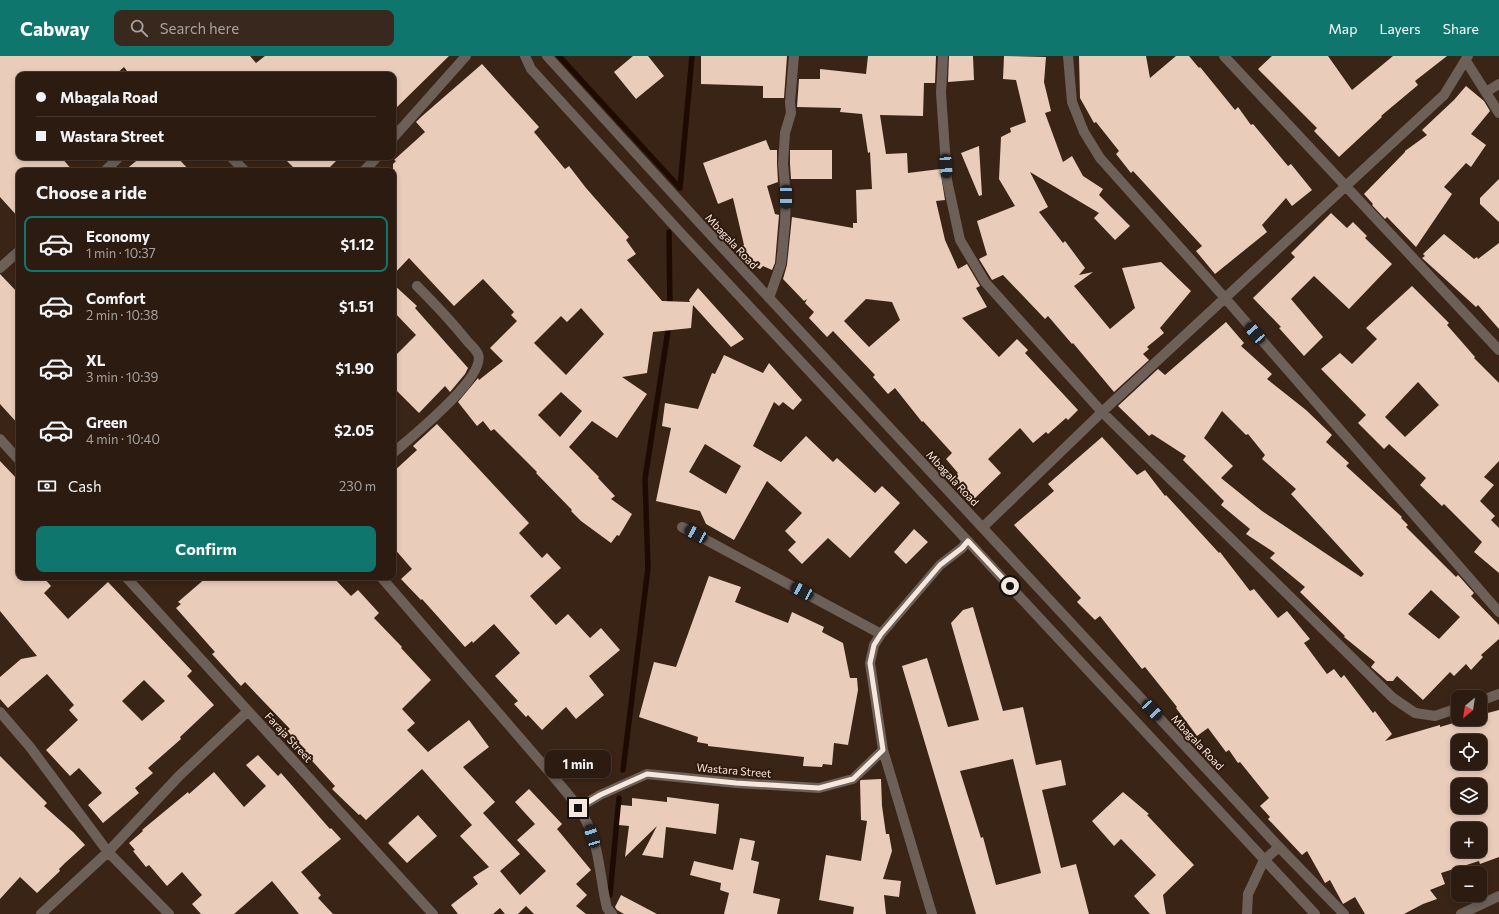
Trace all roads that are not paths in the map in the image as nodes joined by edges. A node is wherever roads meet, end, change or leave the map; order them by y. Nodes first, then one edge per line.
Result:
1 (466, 56) edge
2 (525, 56) edge
3 (547, 56) edge
4 (794, 56) edge
5 (943, 56) edge
6 (1068, 56) edge
7 (1224, 56) edge
8 (1467, 59) edge
9 (1499, 84) edge
10 (1486, 92) junction
11 (1499, 113) edge
12 (396, 135) edge
13 (116, 160) edge
14 (234, 160) edge
15 (374, 160) edge
16 (107, 168) edge
17 (243, 168) edge
18 (367, 168) edge
19 (1345, 186) junction
20 (16, 254) edge
21 (0, 268) edge
22 (417, 286) dead end
23 (769, 298) junction
24 (1225, 298) junction
25 (1499, 350) edge
26 (1102, 412) junction
27 (0, 439) edge
28 (396, 450) edge
29 (16, 457) edge
30 (682, 527) dead end
31 (983, 527) junction
32 (968, 541) junction
33 (129, 580) edge
34 (384, 580) edge
35 (1499, 612) edge
36 (881, 634) junction
37 (1499, 694) edge
38 (1487, 698) edge
39 (1451, 710) edge
40 (248, 711) junction
41 (0, 712) edge
42 (883, 750) junction
43 (578, 808) junction
44 (1279, 847) junction
45 (108, 852) junction
46 (1264, 860) junction
47 (1499, 896) edge
48 (41, 914) edge
49 (169, 914) edge
50 (433, 914) edge
51 (612, 914) edge
52 (932, 914) edge
53 (1247, 914) edge
54 (1316, 914) edge
55 (1344, 914) edge
56 (1461, 914) edge

1 - 12 street
2 - 32 street
3 - 23 street, Mbagala Road
4 - 23 street
5 - 26 street
6 - 24 street
7 - 19 street
8 - 10 street
8 - 19 street
9 - 10 street
10 - 11 street
13 - 16 street
14 - 17 street
15 - 18 street
19 - 24 street
19 - 25 street
20 - 21 street
22 - 28 street
23 - 31 street, Mbagala Road
24 - 26 street
24 - 35 street
26 - 31 street
26 - 39 street
27 - 29 street
30 - 36 street
31 - 44 street, Mbagala Road
32 - 36 street
32 - 46 street
33 - 40 street, Faraja Street
34 - 43 street
36 - 42 street
37 - 38 street
40 - 45 street
40 - 50 street, Faraja Street
41 - 45 street
42 - 43 street, Wastara Street
42 - 52 street
43 - 51 street
44 - 46 street
44 - 55 street, Mbagala Road
45 - 48 street
45 - 49 street
46 - 53 street
46 - 54 street
47 - 56 street

